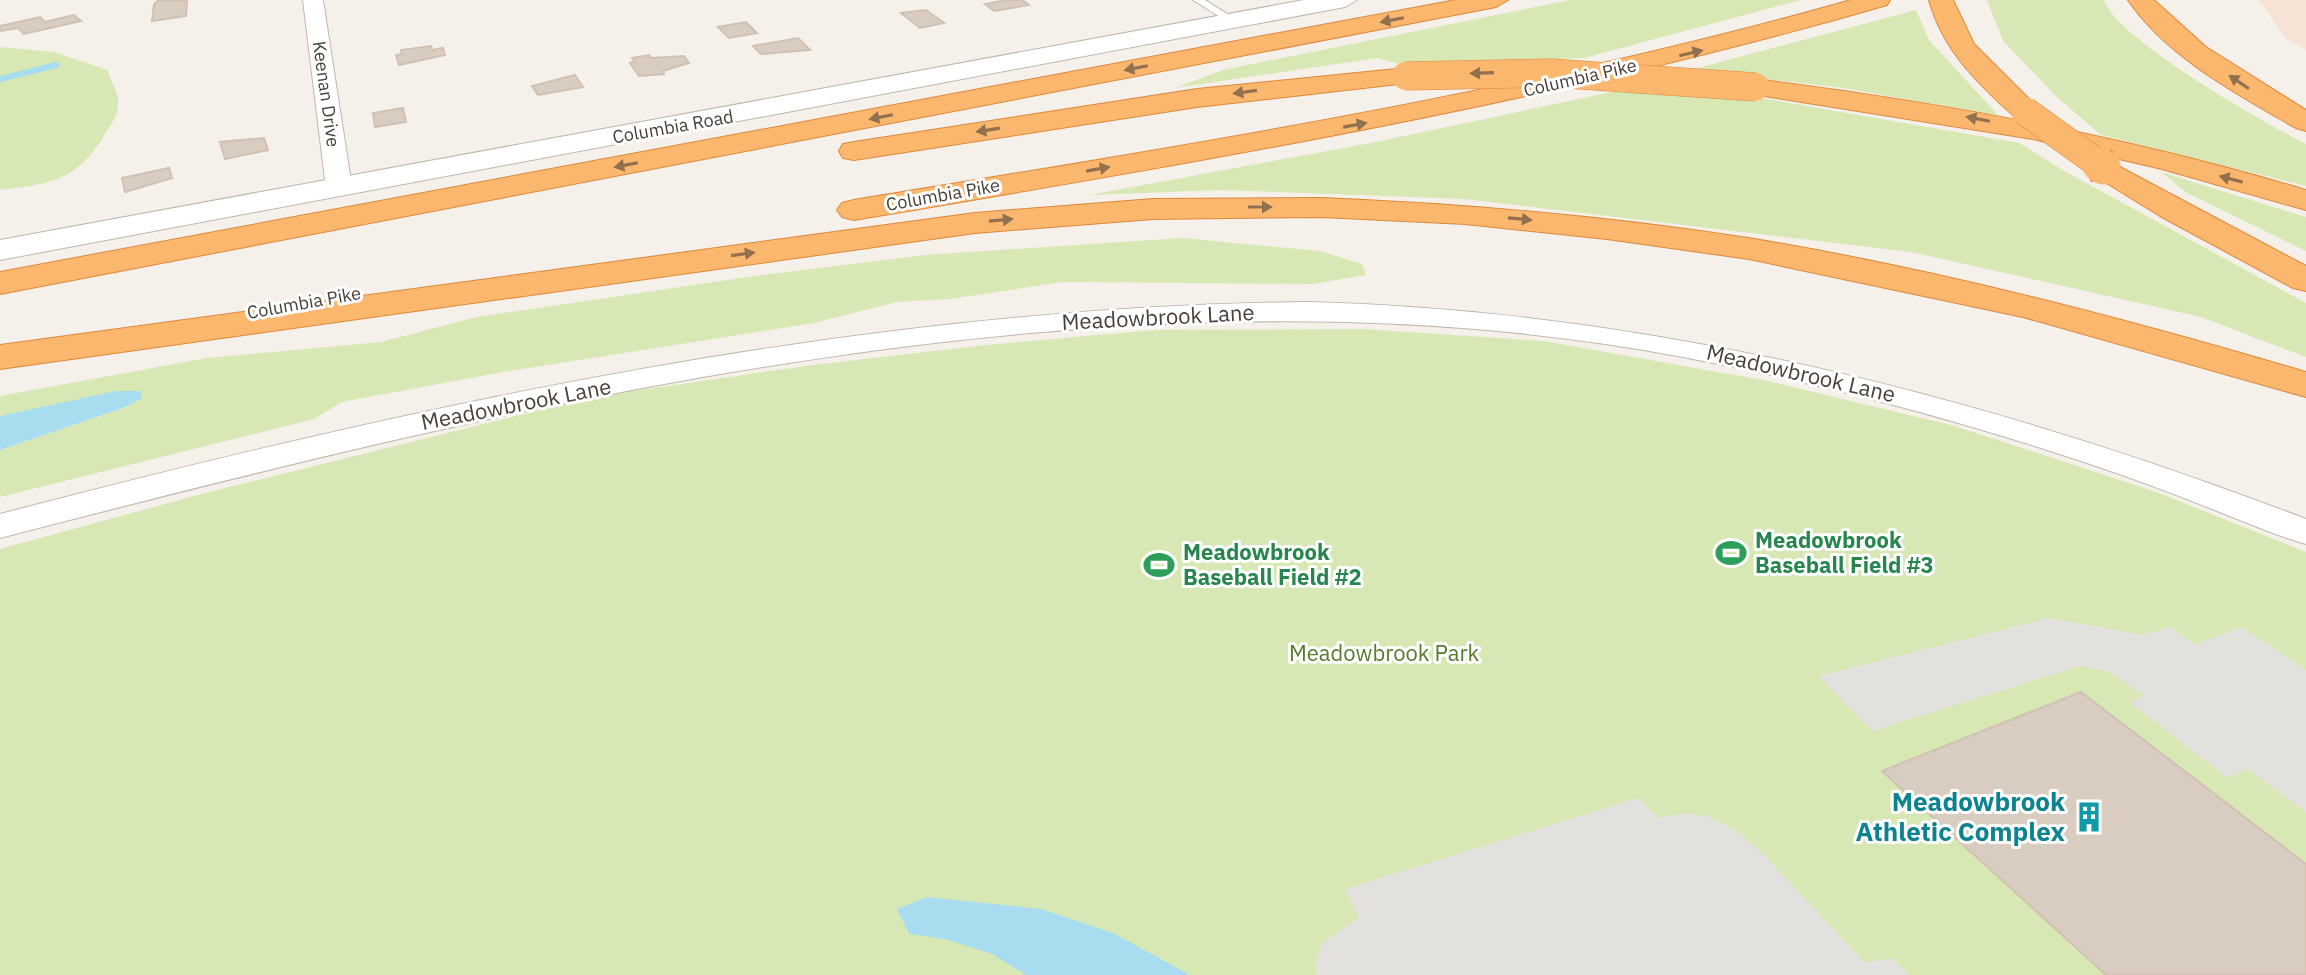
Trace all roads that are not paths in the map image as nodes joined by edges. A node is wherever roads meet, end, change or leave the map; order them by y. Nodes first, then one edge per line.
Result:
1 (313, 0) edge
2 (1198, 0) edge
3 (1345, 0) edge
4 (1496, 0) edge
5 (1878, 0) edge
6 (1941, 0) edge
7 (2140, 0) edge
8 (1232, 20) junction
9 (2306, 122) edge
10 (339, 188) junction
11 (2306, 200) edge
12 (0, 250) edge
13 (2306, 280) edge
14 (0, 283) edge
15 (0, 292) edge
16 (0, 355) edge
17 (2306, 385) edge
18 (0, 526) edge
19 (2306, 532) edge

1 - 10 street, Keenan Drive
2 - 8 lane
3 - 8 street, Columbia Road
4 -> 14 highway
16 -> 5 highway, Columbia Pike
6 - 13 highway, bridge
9 -> 7 highway
8 - 10 street, Columbia Road
10 - 12 street, Columbia Road
11 -> 15 highway, bridge
16 -> 17 highway
18 - 19 street, Meadowbrook Lane

